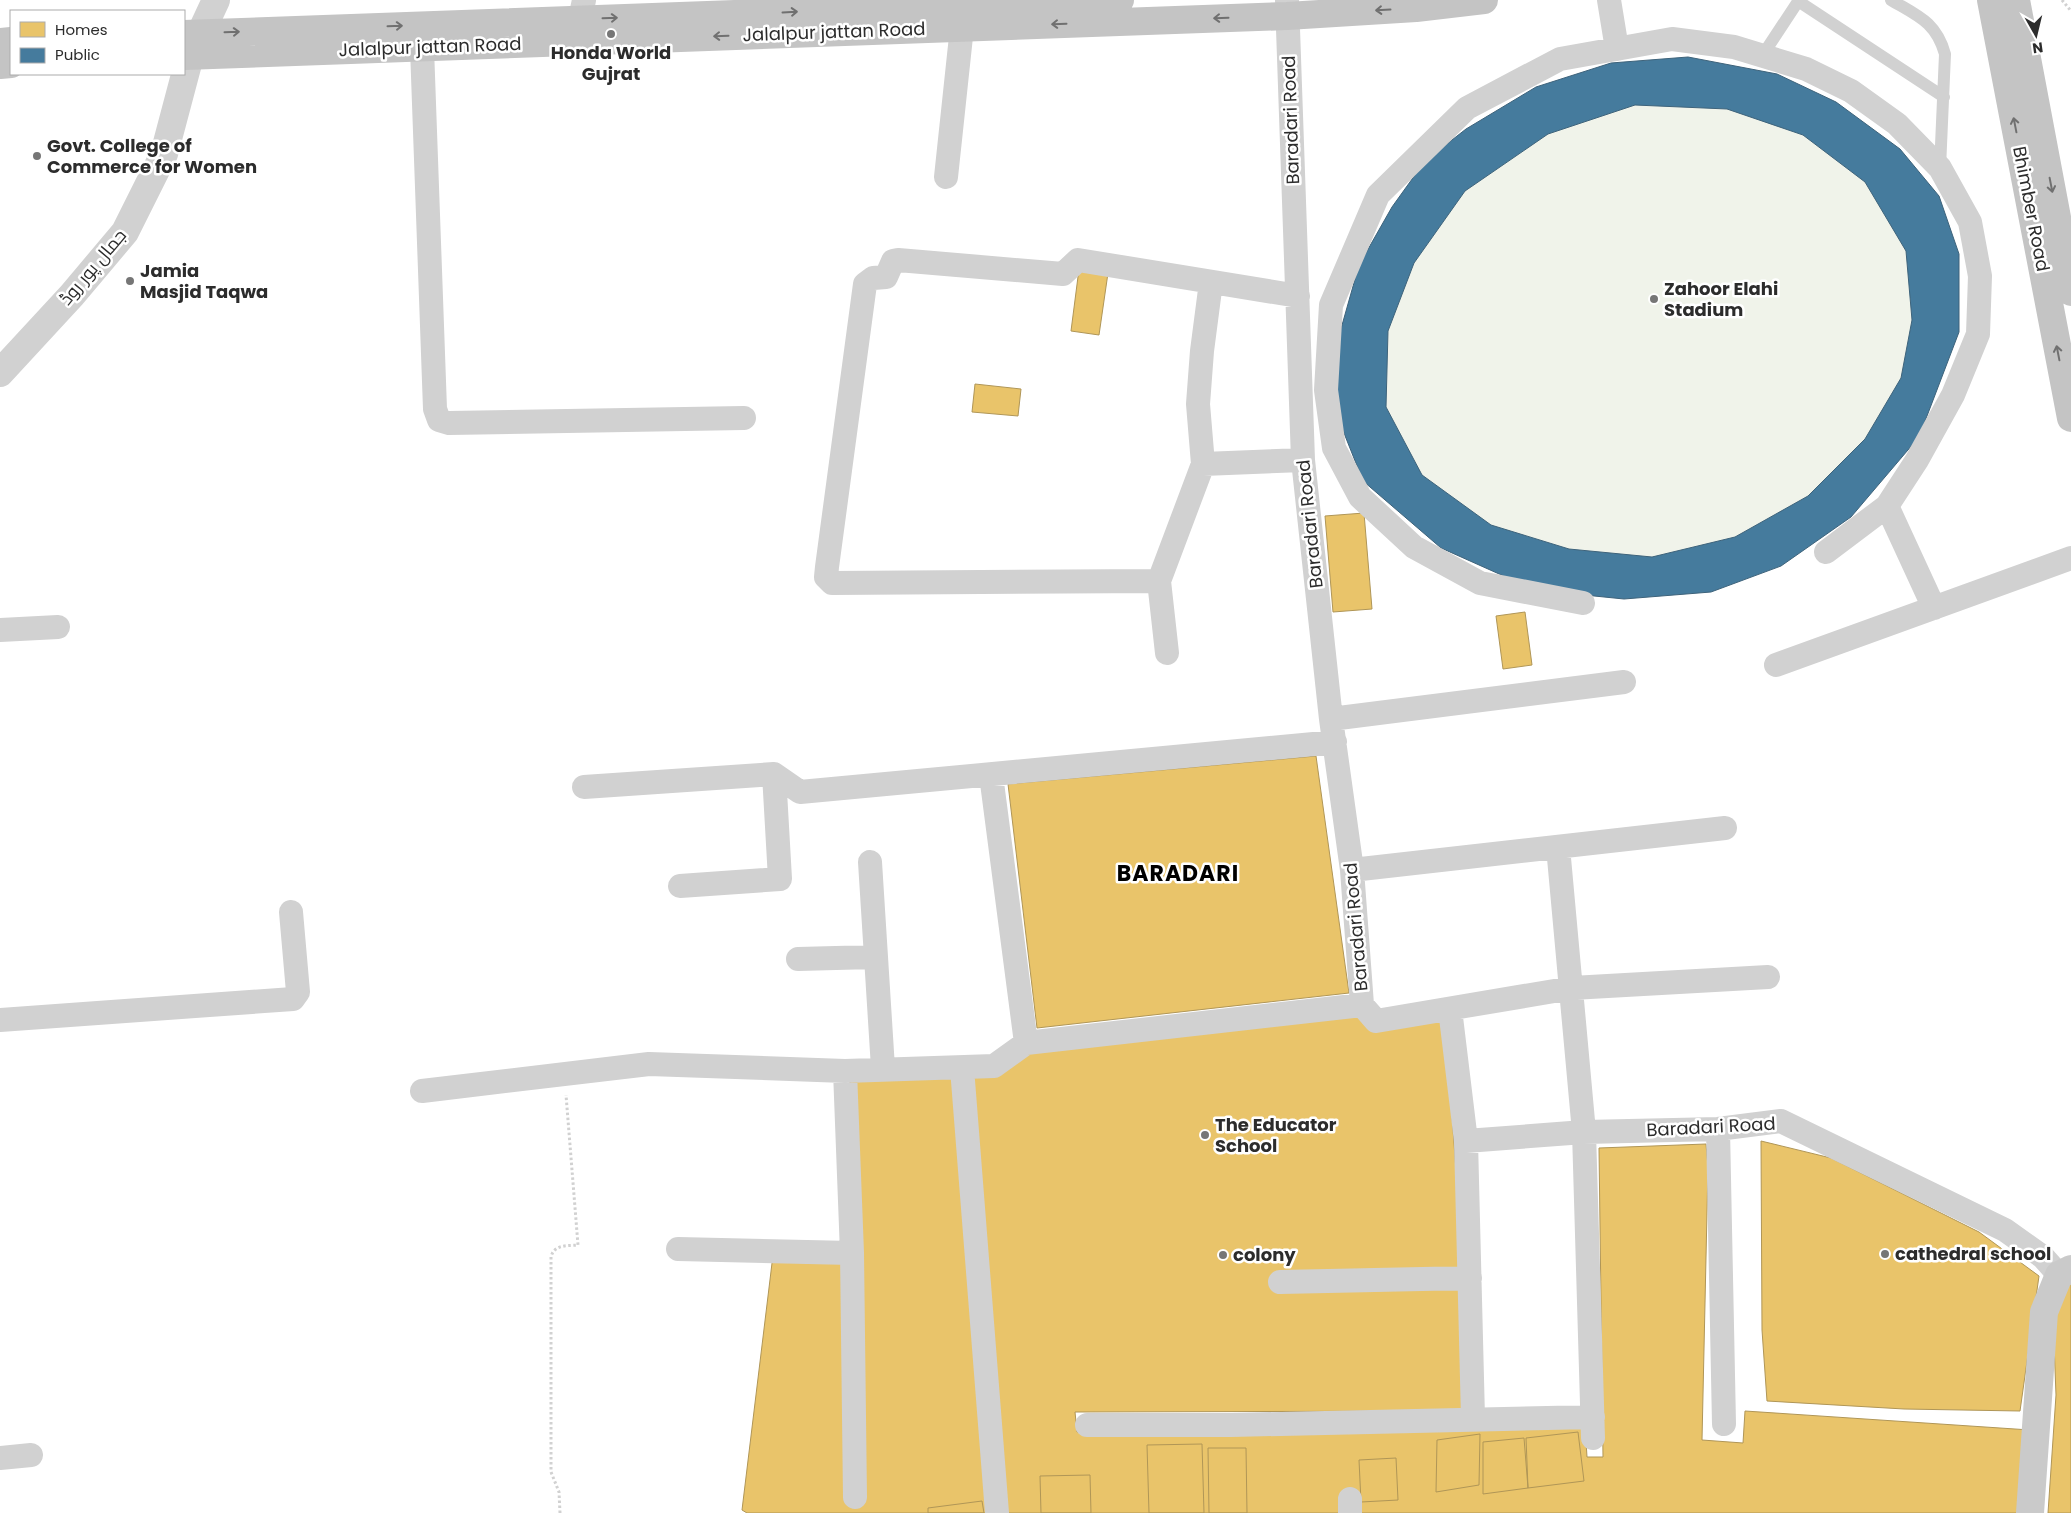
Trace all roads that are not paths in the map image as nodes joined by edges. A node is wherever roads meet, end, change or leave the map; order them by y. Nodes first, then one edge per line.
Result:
1 (216, 0) edge
2 (1120, 0) edge
3 (1484, 0) edge
4 (1609, 0) edge
5 (1799, 0) edge
6 (1891, 0) edge
7 (1990, 0) edge
8 (2016, 0) edge
9 (733, 7) edge
10 (1287, 8) edge
11 (582, 9) edge
12 (970, 11) edge
13 (842, 20) junction
14 (189, 45) edge
15 (422, 48) junction
16 (1617, 49) junction
17 (1762, 56) junction
18 (185, 62) edge
19 (182, 75) edge
20 (1944, 97) junction
21 (1940, 168) junction
22 (946, 177) dead end
23 (1212, 282) junction
24 (2071, 292) edge
25 (1298, 296) junction
26 (0, 372) edge
27 (744, 418) dead end
28 (2071, 418) edge
29 (1303, 460) junction
30 (1203, 464) junction
31 (1887, 506) junction
32 (1826, 552) dead end
33 (2071, 558) edge
34 (1160, 582) junction
35 (1583, 603) dead end
36 (1934, 608) junction
37 (58, 627) dead end
38 (0, 630) edge
39 (1167, 654) dead end
40 (1776, 665) dead end
41 (1624, 682) dead end
42 (1331, 719) junction
43 (1335, 742) junction
44 (774, 774) junction
45 (991, 775) junction
46 (584, 788) dead end
47 (1725, 828) dead end
48 (1558, 847) junction
49 (870, 862) dead end
50 (1352, 870) junction
51 (680, 886) dead end
52 (290, 912) dead end
53 (874, 956) junction
54 (798, 959) dead end
55 (1768, 977) dead end
56 (1572, 988) junction
57 (1362, 1006) junction
58 (1450, 1009) junction
59 (0, 1020) edge
60 (1026, 1043) junction
61 (883, 1068) junction
62 (962, 1068) junction
63 (845, 1070) junction
64 (422, 1091) dead end
65 (1718, 1129) junction
66 (1584, 1132) junction
67 (1466, 1141) junction
68 (678, 1249) dead end
69 (852, 1253) junction
70 (2065, 1272) edge
71 (1470, 1278) junction
72 (1280, 1282) dead end
73 (1473, 1418) junction
74 (1724, 1424) dead end
75 (1087, 1425) dead end
76 (31, 1454) dead end
77 (0, 1458) edge
78 (855, 1497) dead end
79 (997, 1513) edge
80 (2030, 1513) edge

1 - 14 street, جمال پور روڈ
2 - 12 main road, Jalalpur jattan Road
3 -> 10 main road, Jalalpur jattan Road
4 - 16 street
5 - 17 lane
5 - 20 lane
6 - 20 lane
28 -> 7 main road, Bhimber Road
8 -> 24 main road, Bhimber Road
11 -> 9 main road, Jalalpur jattan Road
9 -> 13 main road, Jalalpur jattan Road
10 -> 12 main road, Jalalpur jattan Road
10 - 25 street, Baradari Road
14 -> 11 main road, Jalalpur jattan Road
12 - 13 main road, Jalalpur jattan Road
12 - 22 street
13 -> 15 main road, Jalalpur jattan Road
14 - 15 main road, Jalalpur jattan Road
14 - 18 street, جمال پور روڈ
15 - 27 street
16 - 17 street
16 - 35 street
17 - 21 street
19 - 26 street, جمال پور روڈ
20 - 21 lane
21 - 31 street
23 - 25 street
23 - 30 street
23 - 34 street
25 - 29 street, Baradari Road
29 - 30 street
29 - 42 street, Baradari Road
30 - 34 street
31 - 32 street
31 - 36 street
33 - 36 street
34 - 39 street
36 - 40 street
37 - 38 street
41 - 42 street
42 - 43 street, Baradari Road
43 - 45 street
43 - 50 street, Baradari Road
44 - 45 street
44 - 46 street
44 - 51 street
45 - 60 street
47 - 48 street
48 - 50 street
48 - 56 street
49 - 53 street
50 - 57 street, Baradari Road
52 - 59 street
53 - 54 street
53 - 61 street
55 - 56 street, Baradari Road
56 - 58 street, Baradari Road
56 - 66 street
57 - 58 street, Baradari Road
57 - 60 street
58 - 67 street
60 - 62 street
61 - 62 street
61 - 63 street
62 - 79 street
63 - 64 street
63 - 69 street
65 - 66 street, Baradari Road
65 - 70 street, Baradari Road
65 - 74 street
66 - 67 street, Baradari Road
66 - 73 street
67 - 71 street
68 - 69 street
69 - 78 street
70 - 80 main road
71 - 72 street
71 - 73 street
73 - 75 street
76 - 77 street

